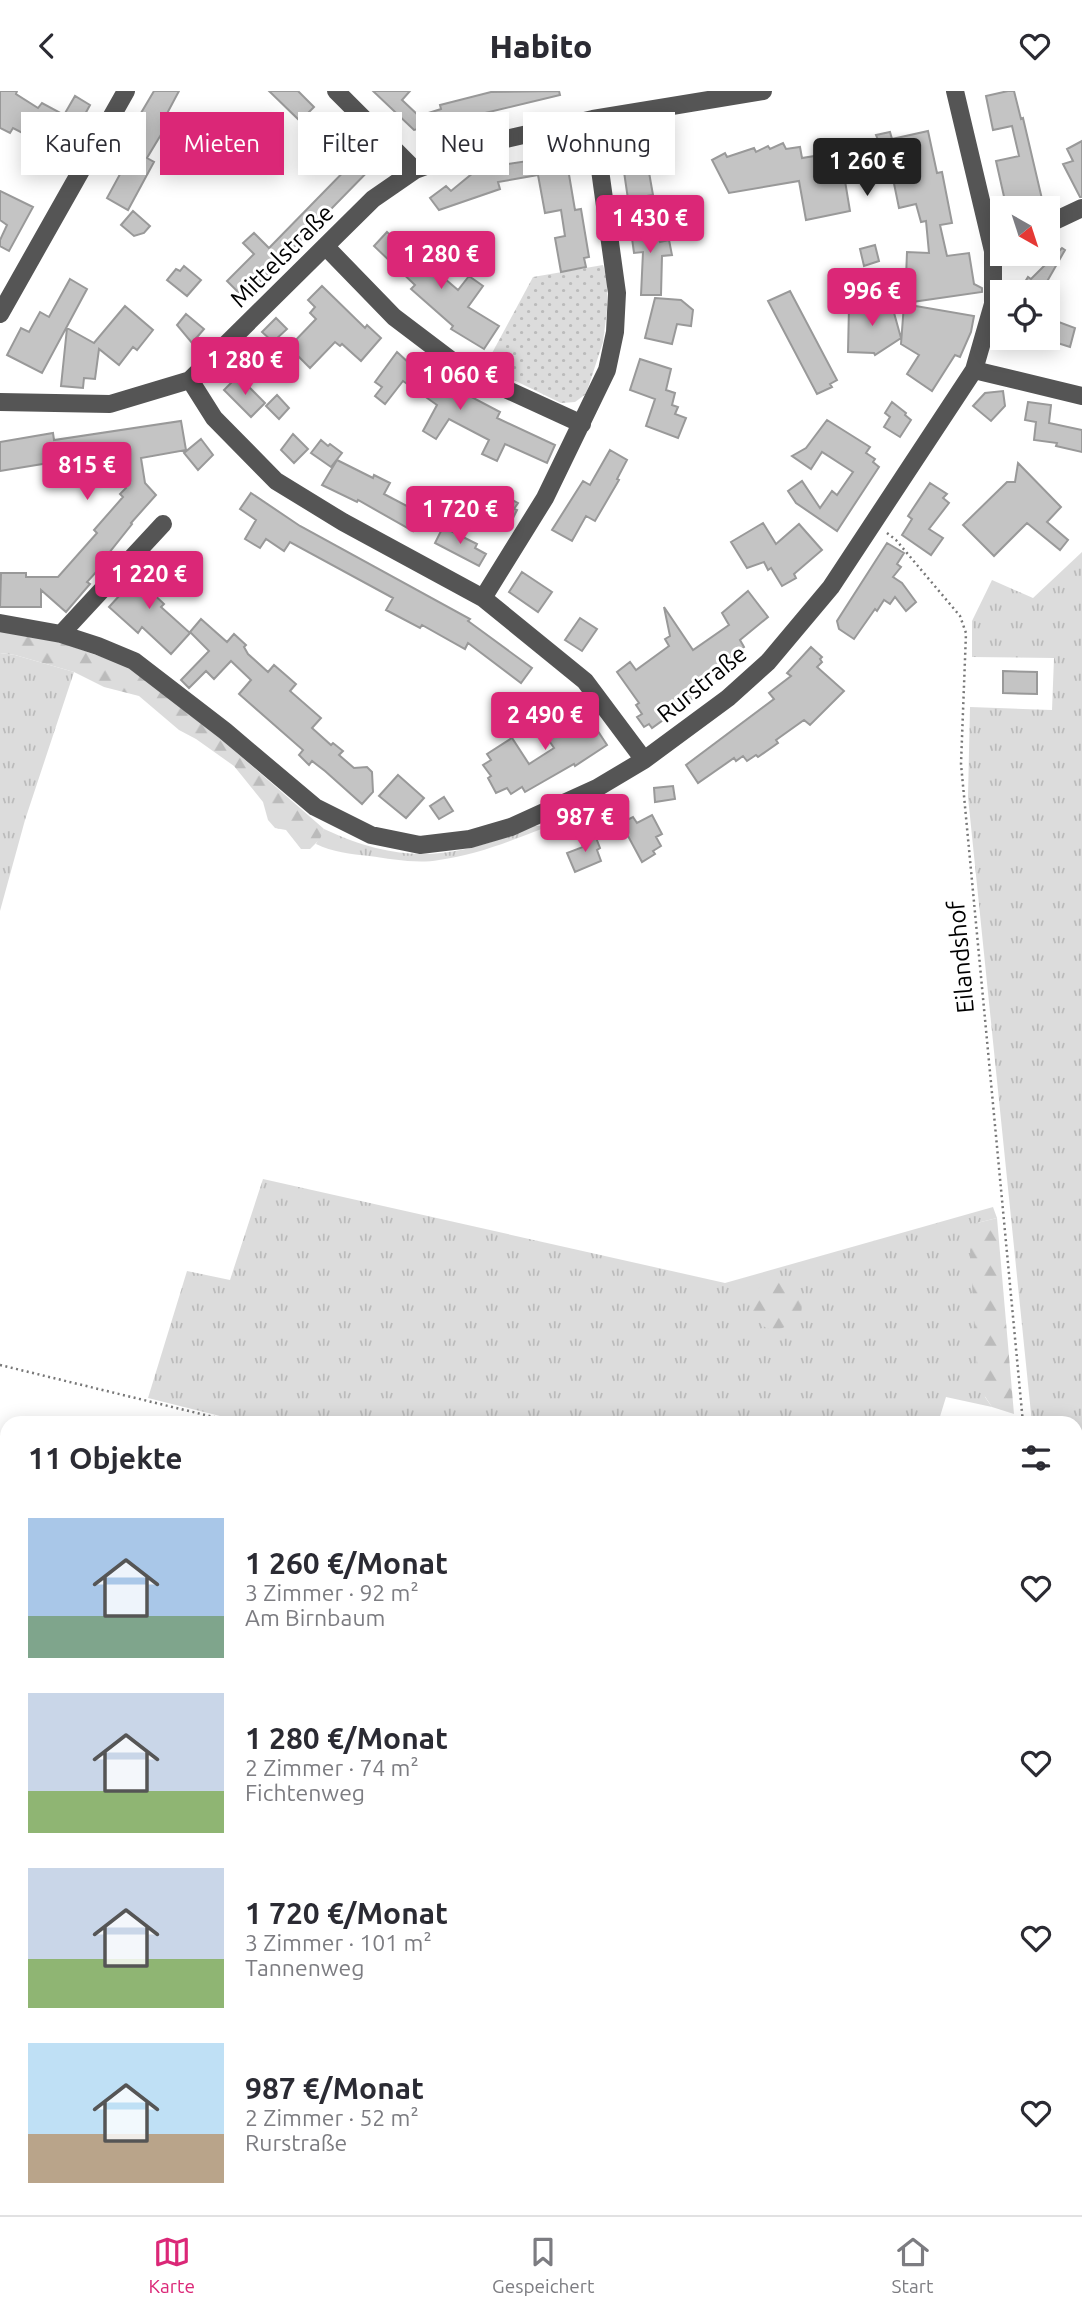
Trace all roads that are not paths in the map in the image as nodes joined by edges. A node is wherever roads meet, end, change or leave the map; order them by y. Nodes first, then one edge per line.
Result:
1 (127, 91) edge
2 (336, 91) edge
3 (763, 91) edge
4 (955, 91) edge
5 (636, 112) edge
6 (523, 135) edge
7 (415, 170) junction
8 (601, 175) edge
9 (1082, 208) edge
10 (1060, 218) edge
11 (990, 219) edge
12 (327, 248) junction
13 (996, 266) edge
14 (0, 314) edge
15 (974, 370) junction
16 (190, 380) junction
17 (1082, 395) edge
18 (0, 402) edge
19 (582, 425) junction
20 (163, 524) dead end
21 (483, 598) junction
22 (0, 622) edge
23 (61, 634) junction
24 (644, 760) junction

1 - 14 street
2 - 7 street
3 - 5 street, Mittelstraße
4 - 11 street, Rurstraße
6 - 7 street, Mittelstraße
7 - 12 street, Mittelstraße
8 - 19 street
9 - 10 street
12 - 16 street, Mittelstraße
12 - 19 street
13 - 15 street, Rurstraße
15 - 17 street
15 - 24 street, Rurstraße
16 - 18 street, Mittelstraße
16 - 21 street
19 - 21 street
20 - 23 street
21 - 24 street
22 - 23 street, Rurstraße
23 - 24 street, Rurstraße

